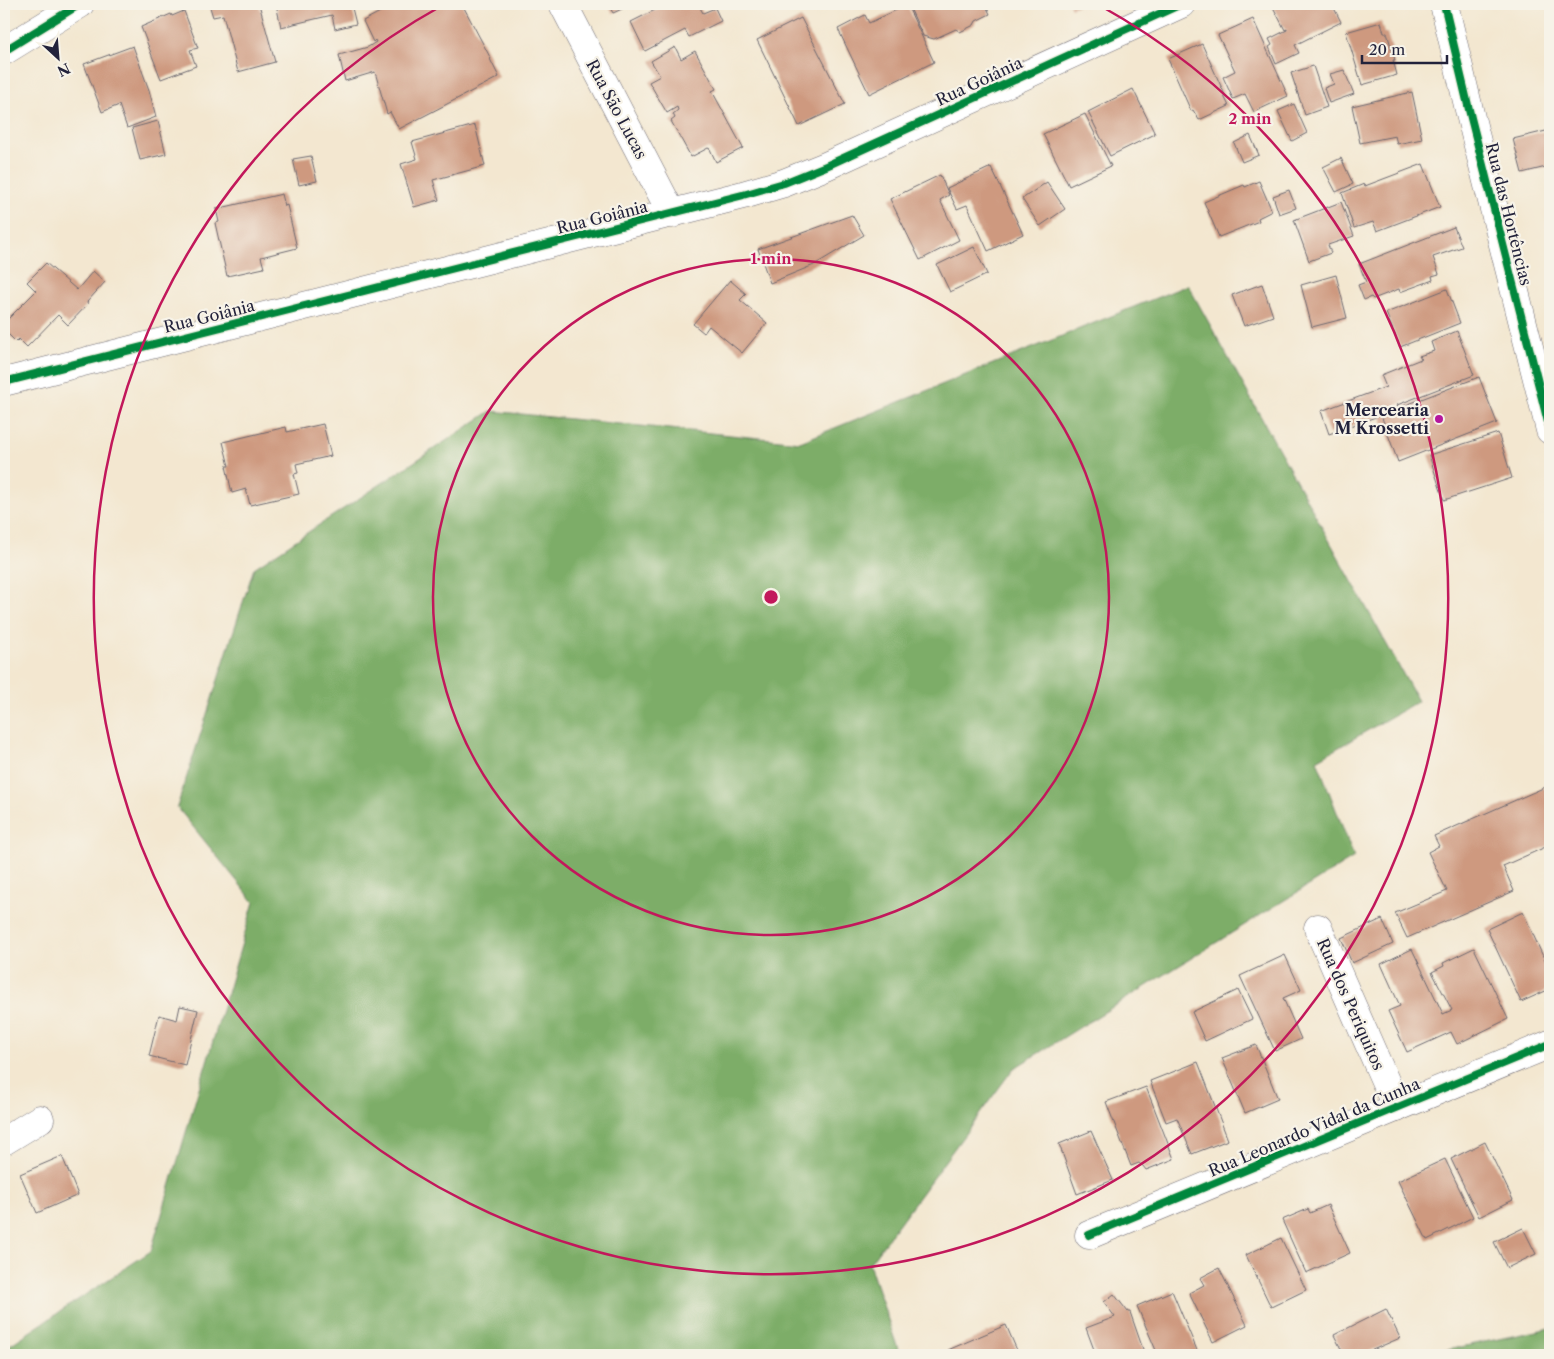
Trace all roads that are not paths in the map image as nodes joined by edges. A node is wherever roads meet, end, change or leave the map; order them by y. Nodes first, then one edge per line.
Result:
1 (80, 4) edge
2 (563, 4) edge
3 (1181, 4) edge
4 (1444, 4) edge
5 (4, 51) edge
6 (672, 214) junction
7 (4, 382) edge
8 (1550, 430) edge
9 (1318, 928) dead end
10 (1550, 1044) edge
11 (1397, 1108) junction
12 (40, 1119) dead end
13 (4, 1140) edge
14 (1089, 1236) dead end

1 - 5 street
2 - 6 street, Rua São Lucas
3 - 6 street, Rua Goiânia
4 - 8 street, Rua das Hortências
6 - 7 street, Rua Goiânia
9 - 11 street, Rua dos Periquitos
10 - 11 street, Rua Leonardo Vidal da Cunha
11 - 14 street, Rua Leonardo Vidal da Cunha
12 - 13 street

